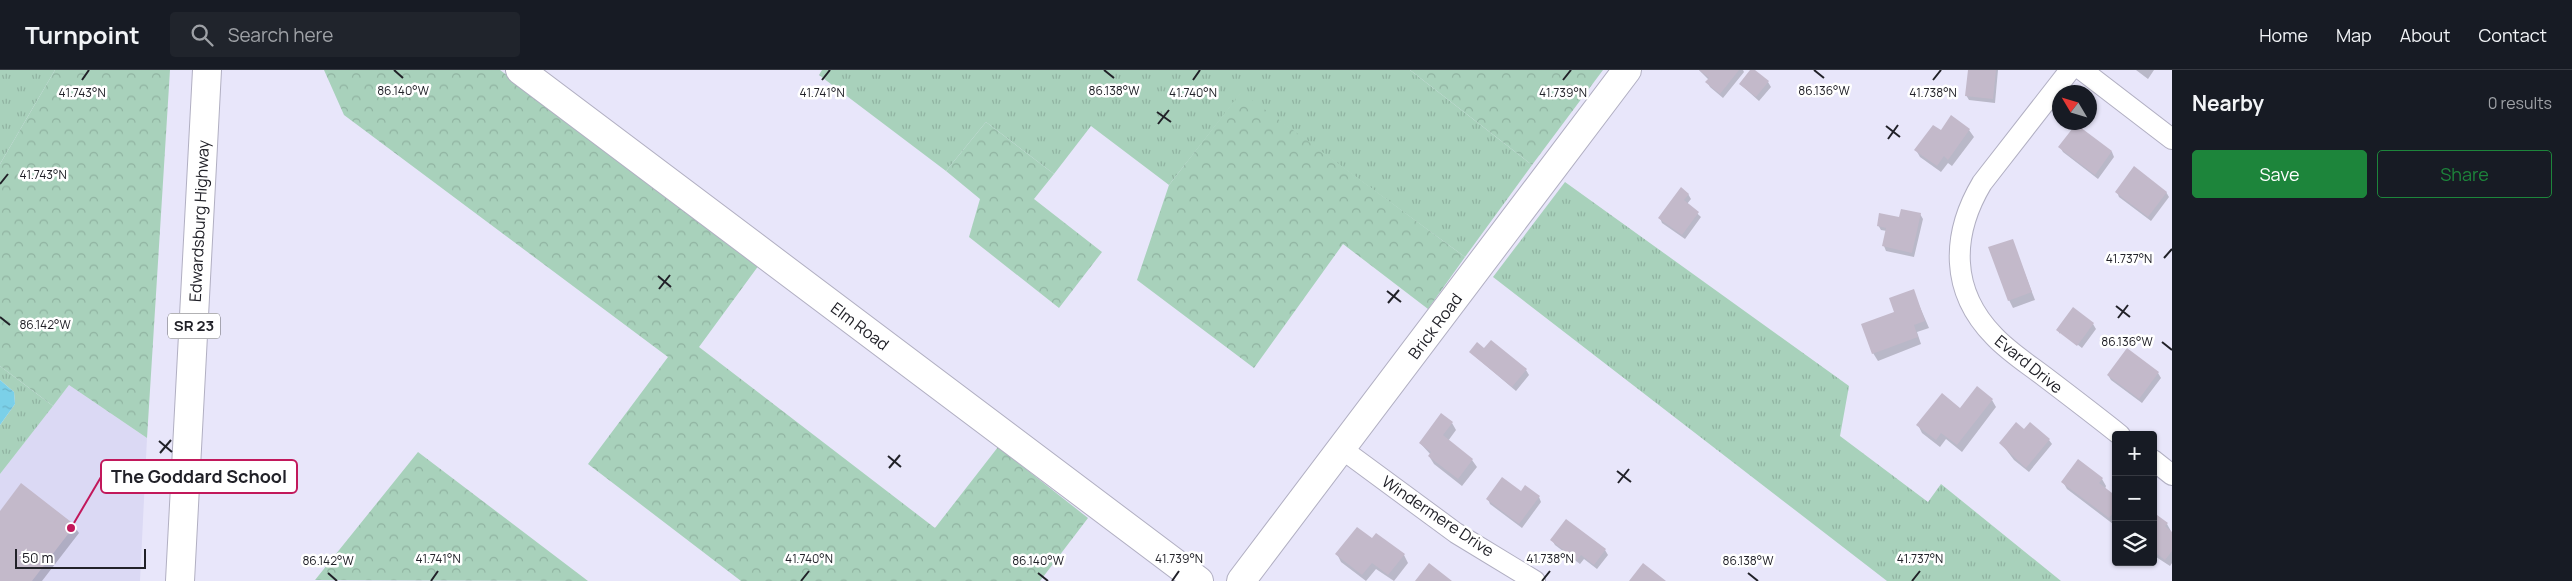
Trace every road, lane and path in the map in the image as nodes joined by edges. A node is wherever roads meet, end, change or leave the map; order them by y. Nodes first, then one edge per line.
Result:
1 (207, 70) edge
2 (520, 70) edge
3 (1627, 70) edge
4 (2070, 70) edge
5 (2082, 70) edge
6 (2172, 139) edge
7 (2115, 431) edge
8 (1342, 449) junction
9 (2157, 463) edge
10 (2172, 475) edge
11 (180, 581) edge
12 (1199, 581) edge
13 (1242, 581) edge
14 (1535, 581) edge

1 - 11 street, Edwardsburg Highway / SR 23
2 - 12 street, Elm Road
3 - 8 street, Brick Road
4 - 7 street, Evard Drive
5 - 6 street
8 - 13 street, Brick Road
8 - 14 street, Windermere Drive
9 - 10 street

